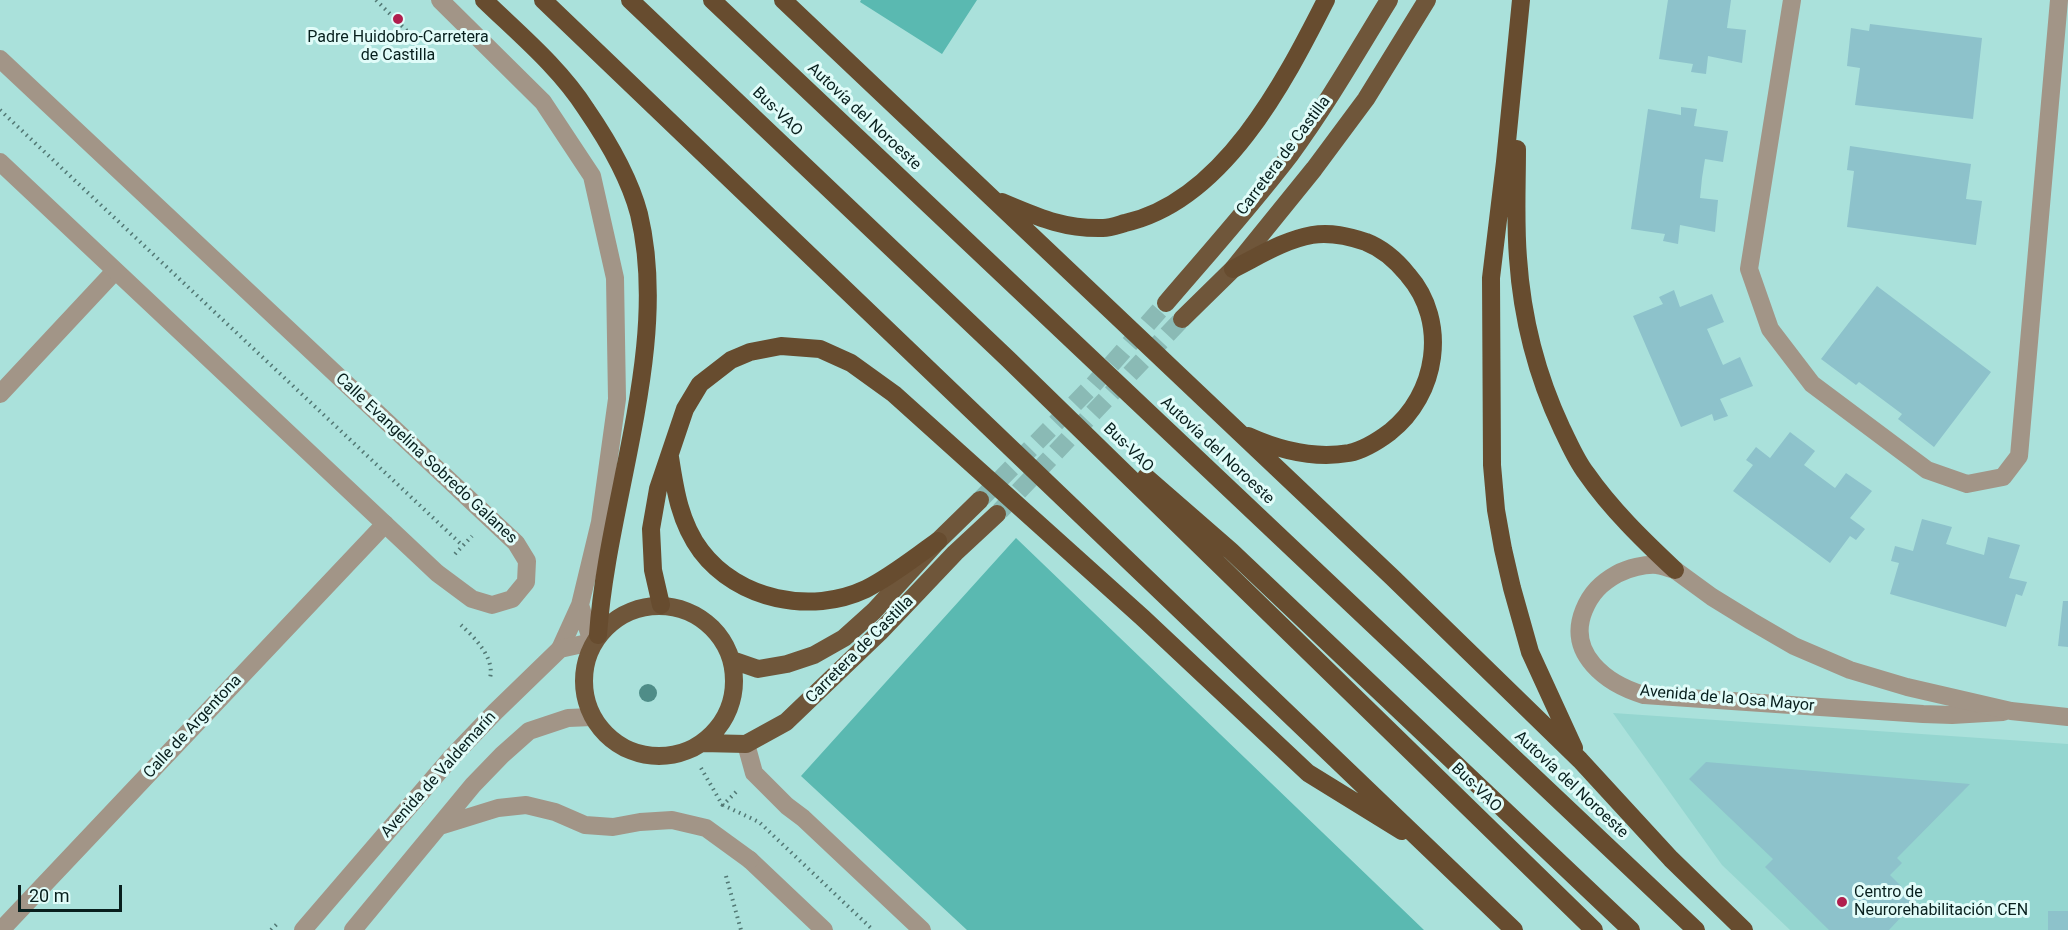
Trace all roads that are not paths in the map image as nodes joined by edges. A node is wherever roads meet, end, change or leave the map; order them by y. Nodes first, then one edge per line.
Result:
1 (441, 0) edge
2 (484, 0) edge
3 (543, 0) edge
4 (630, 0) edge
5 (712, 0) edge
6 (783, 0) edge
7 (1326, 0) edge
8 (1389, 0) edge
9 (1427, 0) edge
10 (1521, 0) edge
11 (1792, 0) edge
12 (2059, 0) edge
13 (1517, 39) junction
14 (0, 59) edge
15 (0, 162) edge
16 (992, 198) junction
17 (1233, 269) junction
18 (115, 271) junction
19 (1166, 303) tunnel mouth
20 (1182, 319) tunnel mouth
21 (1008, 359) junction
22 (0, 394) edge
23 (1236, 430) junction
24 (670, 452) junction
25 (980, 500) tunnel mouth
26 (997, 514) tunnel mouth
27 (385, 524) junction
28 (938, 541) junction
29 (1675, 570) junction
30 (580, 604) junction
31 (661, 605) junction
32 (595, 638) junction
33 (560, 649) junction
34 (732, 660) junction
35 (2011, 711) junction
36 (592, 717) junction
37 (2068, 717) edge
38 (702, 743) junction
39 (746, 744) junction
40 (1580, 760) junction
41 (440, 826) junction
42 (1433, 851) junction
43 (1, 930) edge
44 (303, 930) edge
45 (353, 930) edge
46 (824, 930) edge
47 (922, 930) edge
48 (1514, 930) edge
49 (1594, 930) edge
50 (1631, 930) edge
51 (1696, 930) edge
52 (1744, 930) edge

1 - 30 street
2 - 32 highway
3 - 42 highway
4 - 21 highway, Bus-VAO
5 - 51 highway, Autovía del Noroeste
6 - 16 highway
7 - 16 highway
8 - 19 highway, Carretera de Castilla
9 - 17 highway
10 - 13 highway
11 - 12 street
13 - 29 highway
13 - 40 highway
14 - 27 street, Calle Evangelina Sobredo Galanes
15 - 18 street, Calle Evangelina Sobredo Galanes
16 - 23 highway
17 - 20 highway
17 - 23 highway
18 - 22 street
18 - 27 street, Calle Evangelina Sobredo Galanes
21 - 49 highway, Bus-VAO
21 - 50 highway
23 - 40 highway
24 - 28 highway
24 - 31 highway
24 - 42 highway
25 - 28 highway, Carretera de Castilla
26 - 39 highway, Carretera de Castilla
27 - 43 street, Calle de Argentona
28 - 34 highway, Carretera de Castilla
29 - 35 street, Avenida de la Osa Mayor
29 - 35 street, Avenida de la Osa Mayor
30 - 32 street
30 - 33 street
31 - 32 highway
31 - 34 highway
32 - 33 street
32 - 36 highway
33 - 44 street, Avenida de Valdemarín
34 - 38 highway
35 - 37 street, Avenida de la Osa Mayor
36 - 38 highway
36 - 41 street, Avenida de Valdemarín
38 - 39 highway
39 - 47 street
40 - 52 highway
41 - 45 street, Avenida de Valdemarín
41 - 46 street
42 - 48 highway

